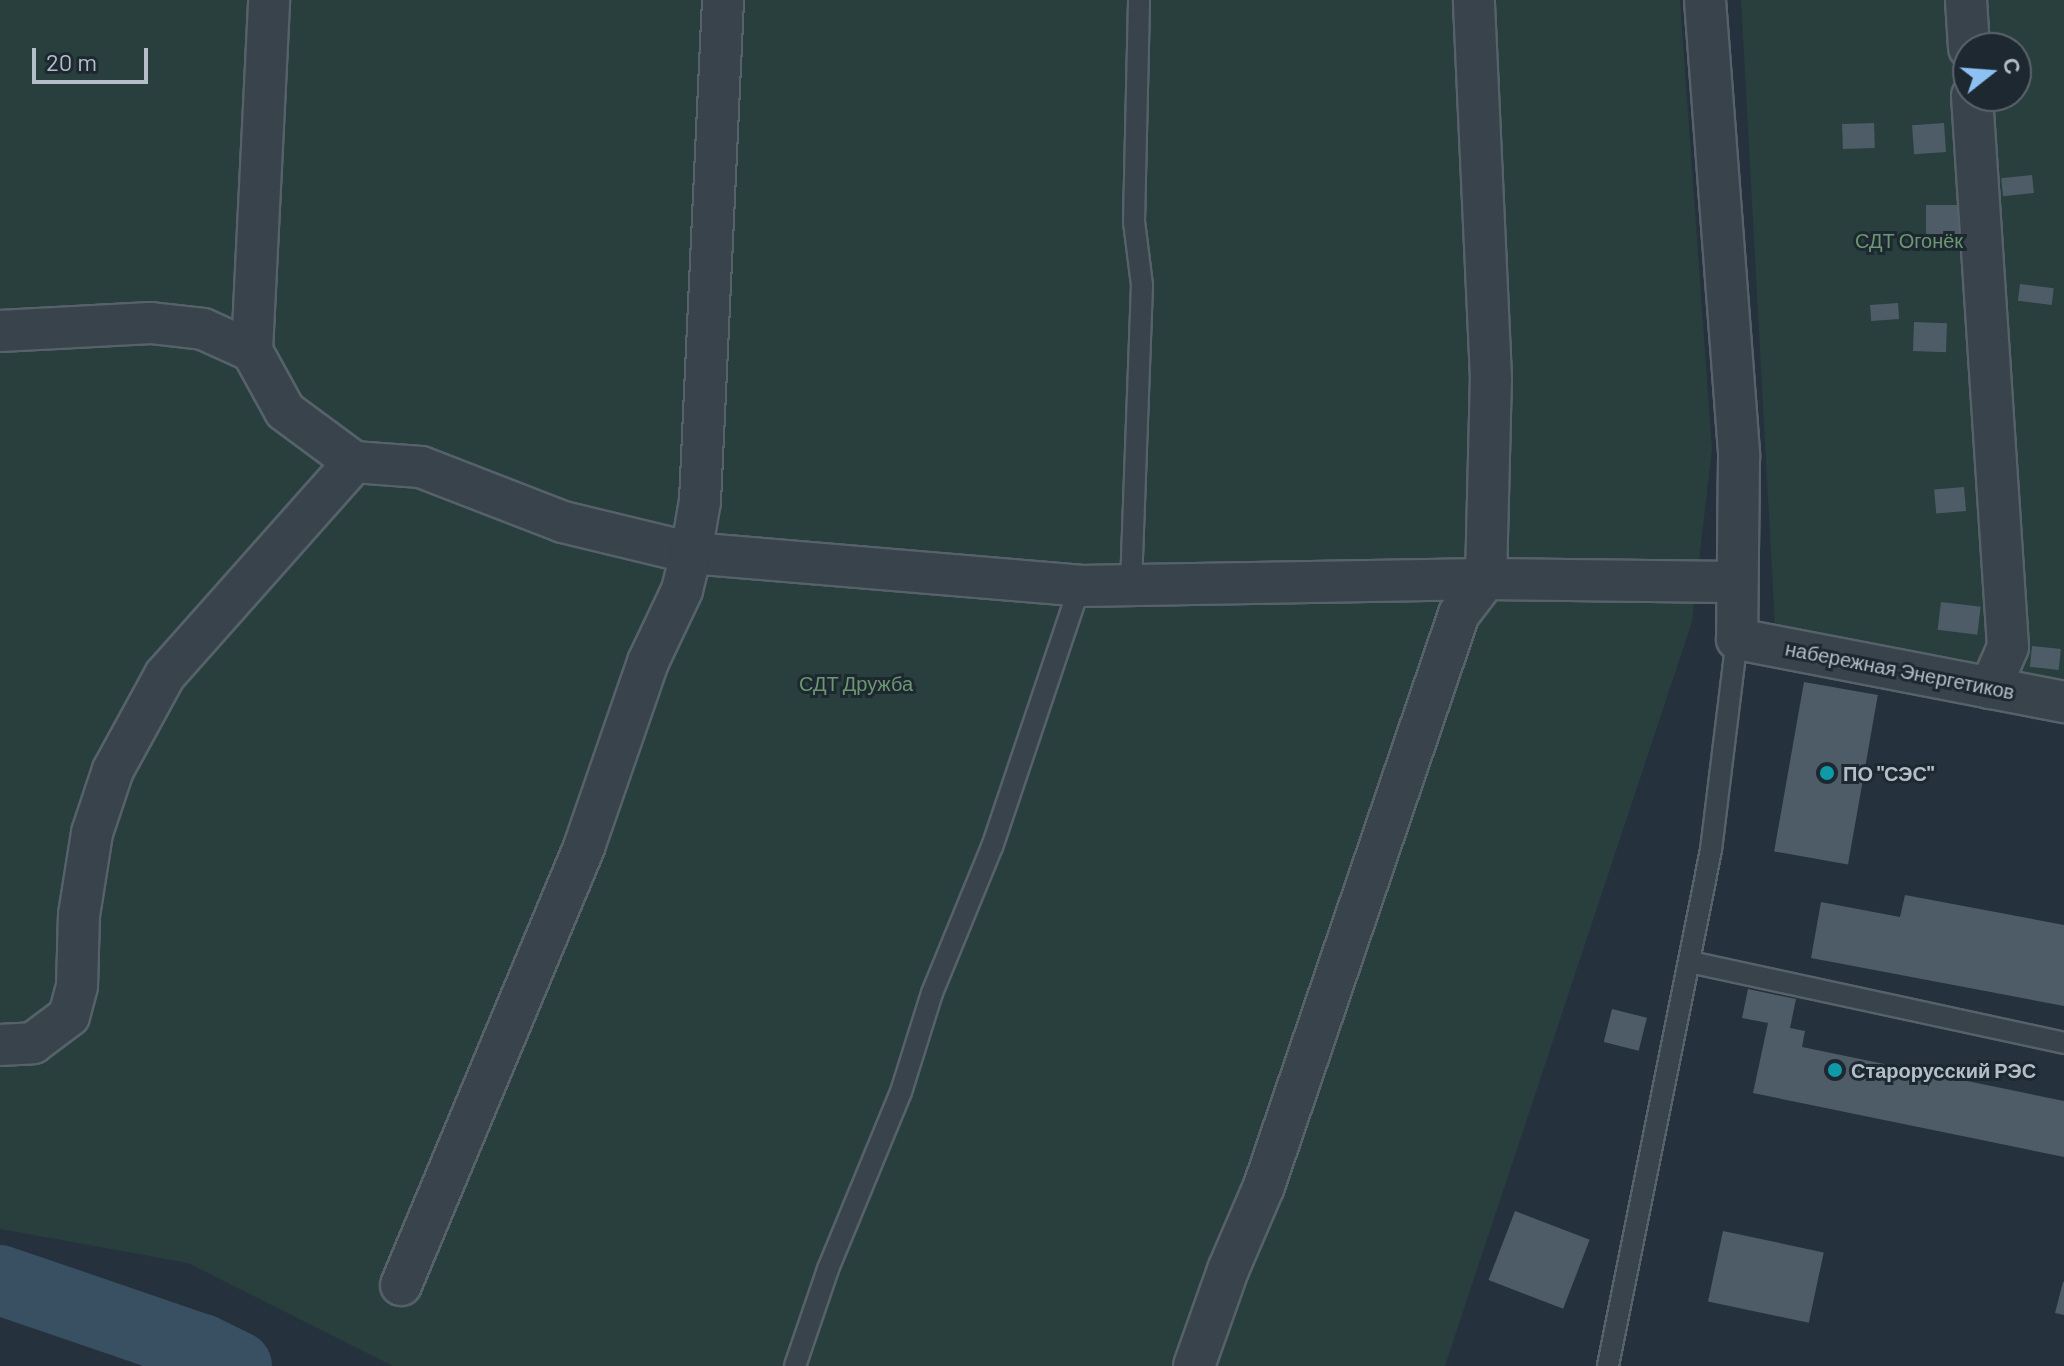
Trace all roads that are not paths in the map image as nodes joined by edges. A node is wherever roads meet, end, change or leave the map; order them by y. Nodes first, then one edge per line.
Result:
1 (269, 0) edge
2 (723, 0) edge
3 (1139, 0) edge
4 (1474, 0) edge
5 (1705, 0) edge
6 (1966, 0) edge
7 (1968, 32) edge
8 (1973, 112) edge
9 (0, 331) edge
10 (252, 351) junction
11 (354, 462) junction
12 (691, 553) junction
13 (1486, 579) junction
14 (1735, 582) junction
15 (1131, 585) junction
16 (1080, 586) junction
17 (1737, 639) junction
18 (1990, 688) junction
19 (2064, 702) edge
20 (1690, 962) junction
21 (2064, 1043) edge
22 (0, 1045) edge
23 (401, 1285) dead end
24 (795, 1366) edge
25 (1194, 1366) edge
26 (1608, 1366) edge

1 - 10 street
2 - 12 street
3 - 15 lane
4 - 13 street
5 - 14 street
6 - 7 street
8 - 18 street
9 - 10 street
10 - 11 street
11 - 12 street
11 - 22 street
12 - 16 street
12 - 23 street
13 - 14 street
13 - 15 street
13 - 25 street
14 - 17 street
15 - 16 street
16 - 24 lane
17 - 18 street, набережная Энергетиков
17 - 20 lane
18 - 19 street, набережная Энергетиков
20 - 21 lane
20 - 26 lane

